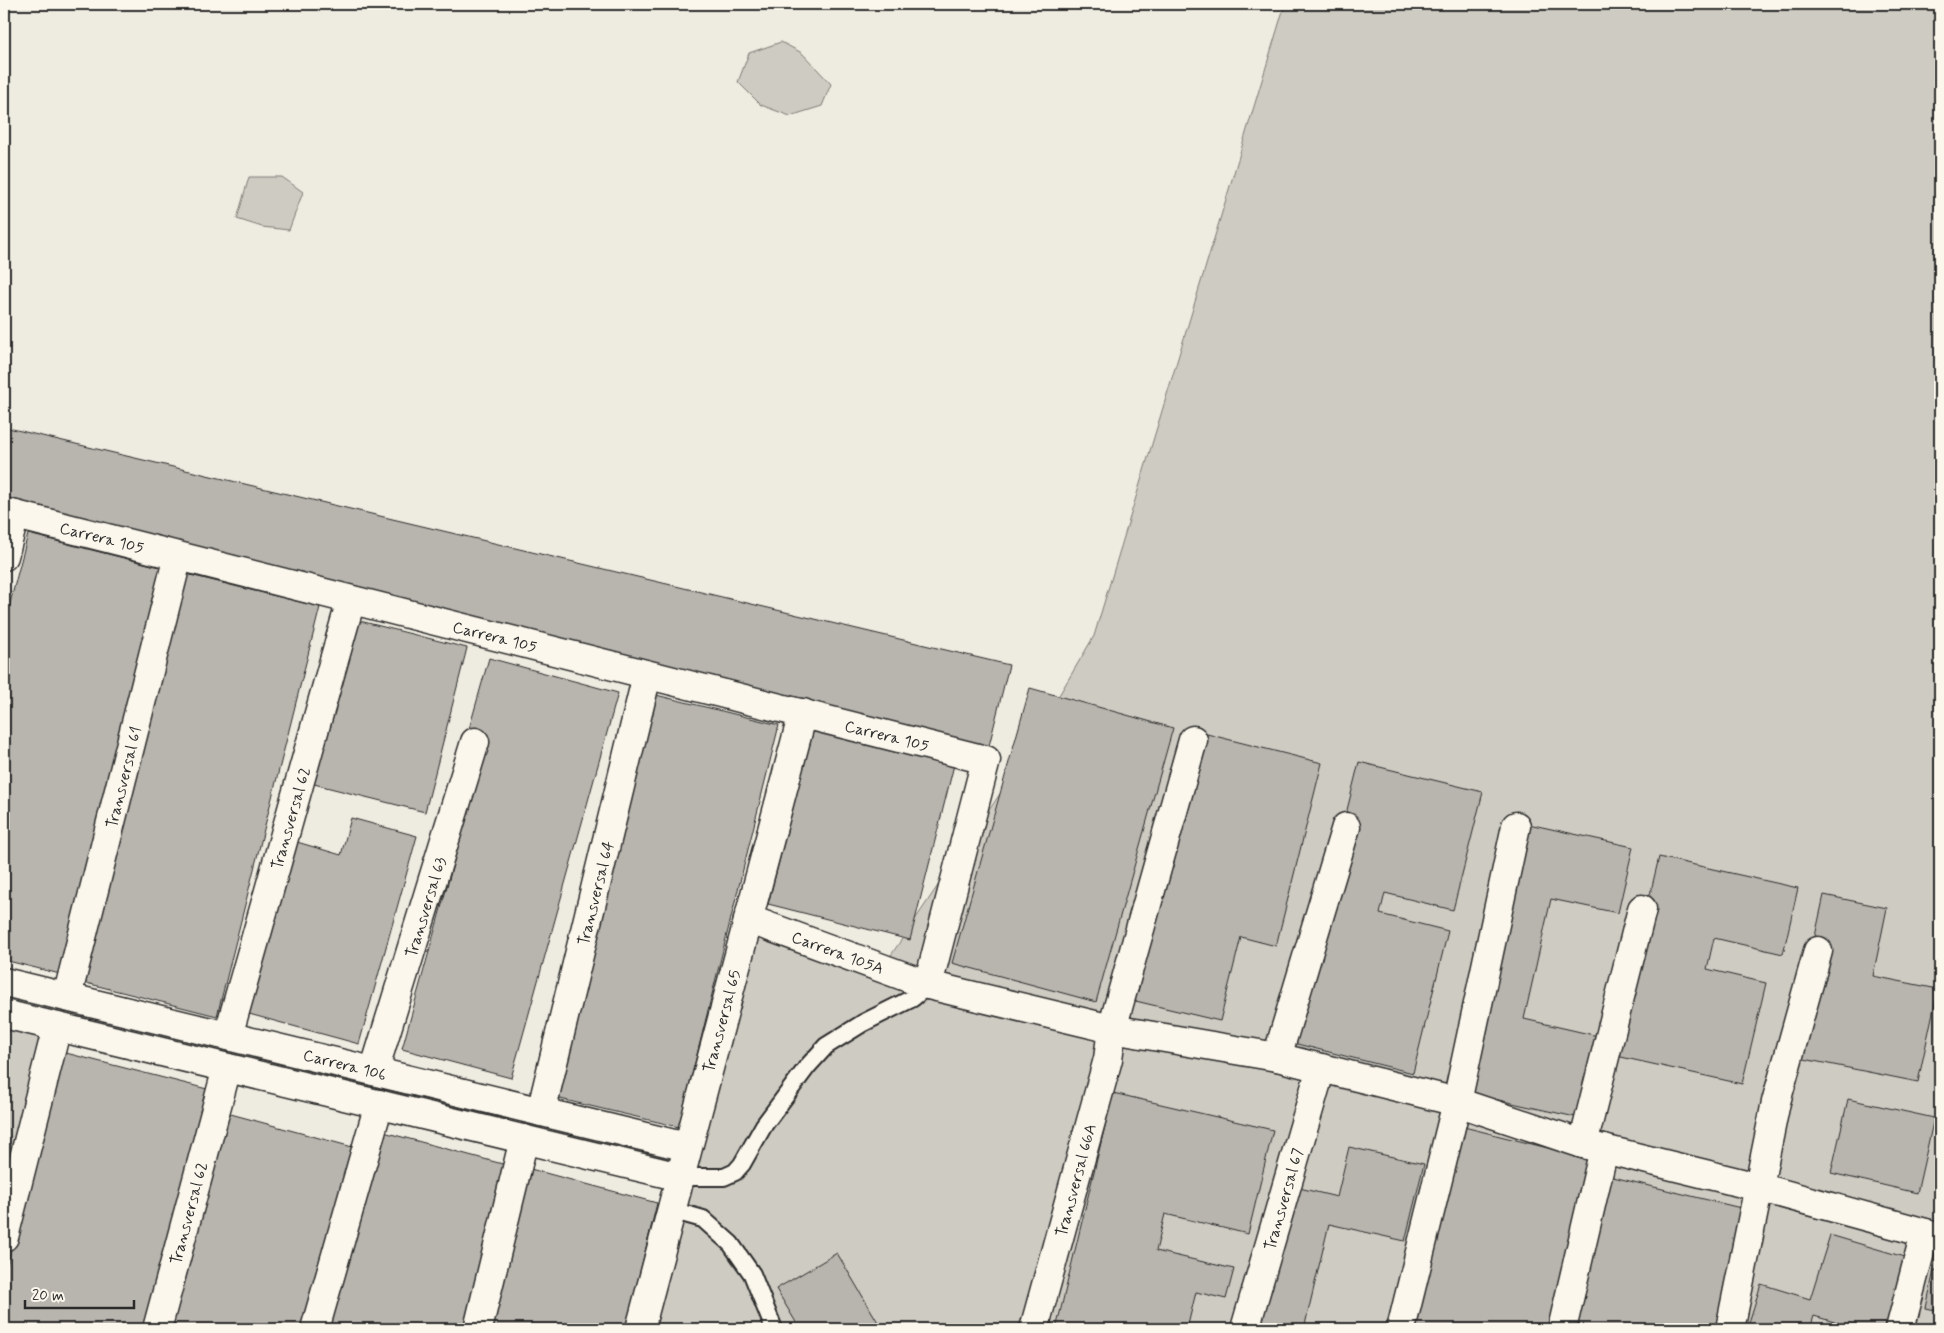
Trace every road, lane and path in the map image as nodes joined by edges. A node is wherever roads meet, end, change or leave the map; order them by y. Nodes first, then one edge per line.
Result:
1 (1917, 4) edge
2 (1940, 6) edge
3 (9, 514) edge
4 (4, 556) edge
5 (178, 556) junction
6 (351, 600) junction
7 (648, 674) junction
8 (803, 714) junction
9 (1193, 740) dead end
10 (475, 742) dead end
11 (1516, 826) dead end
12 (1346, 827) dead end
13 (1642, 909) dead end
14 (748, 919) junction
15 (1818, 951) dead end
16 (4, 982) edge
17 (928, 985) junction
18 (67, 997) junction
19 (4, 1014) edge
20 (57, 1027) junction
21 (1112, 1029) junction
22 (228, 1036) junction
23 (1277, 1057) junction
24 (227, 1068) junction
25 (1321, 1068) junction
26 (374, 1071) junction
27 (1457, 1102) junction
28 (379, 1104) junction
29 (541, 1112) junction
30 (524, 1139) junction
31 (1594, 1146) junction
32 (687, 1147) junction
33 (680, 1177) junction
34 (1758, 1187) junction
35 (672, 1210) junction
36 (1932, 1235) edge
37 (4, 1237) edge
38 (156, 1329) edge
39 (315, 1329) edge
40 (478, 1329) edge
41 (640, 1329) edge
42 (774, 1329) edge
43 (1034, 1329) edge
44 (1245, 1329) edge
45 (1401, 1329) edge
46 (1562, 1329) edge
47 (1730, 1329) edge
48 (1900, 1329) edge

1 - 2 path
3 - 4 street
3 - 5 street, Carrera 105
5 - 6 street, Carrera 105
5 - 18 street, Transversal 61
6 - 7 street, Carrera 105
6 - 22 street, Transversal 62
7 - 8 street, Carrera 105
7 - 29 street, Transversal 64
8 - 14 street, Transversal 65
8 - 17 street, Carrera 105
9 - 21 street, Transversal 66A
10 - 26 street, Transversal 63
11 - 27 street
12 - 23 street
13 - 31 street
14 - 17 street, Carrera 105A
14 - 32 street, Transversal 65
15 - 34 street
16 - 18 street, Carrera 106
17 - 21 street, Carrera 105A
17 - 33 lane
18 - 22 street, Carrera 106
19 - 20 street, Carrera 106
20 - 24 street, Carrera 106
20 - 37 street
21 - 23 street, Carrera 105A
21 - 43 street, Transversal 66A
22 - 26 street, Carrera 106
23 - 25 street, Carrera 105A
24 - 28 street, Carrera 106
24 - 38 street, Transversal 62
25 - 27 street, Carrera 105A
25 - 44 street, Transversal 67
26 - 29 street, Carrera 106
27 - 31 street, Carrera 105A
27 - 45 street
28 - 30 street, Carrera 106
28 - 39 street
29 - 32 street, Carrera 106
30 - 33 street, Carrera 106
30 - 40 street
31 - 34 street, Carrera 105A
31 - 46 street
32 - 33 street, Transversal 65
33 - 35 street, Transversal 65
34 - 36 street, Carrera 105A
34 - 47 street
35 - 41 street, Transversal 65
35 - 42 lane
36 - 48 street

